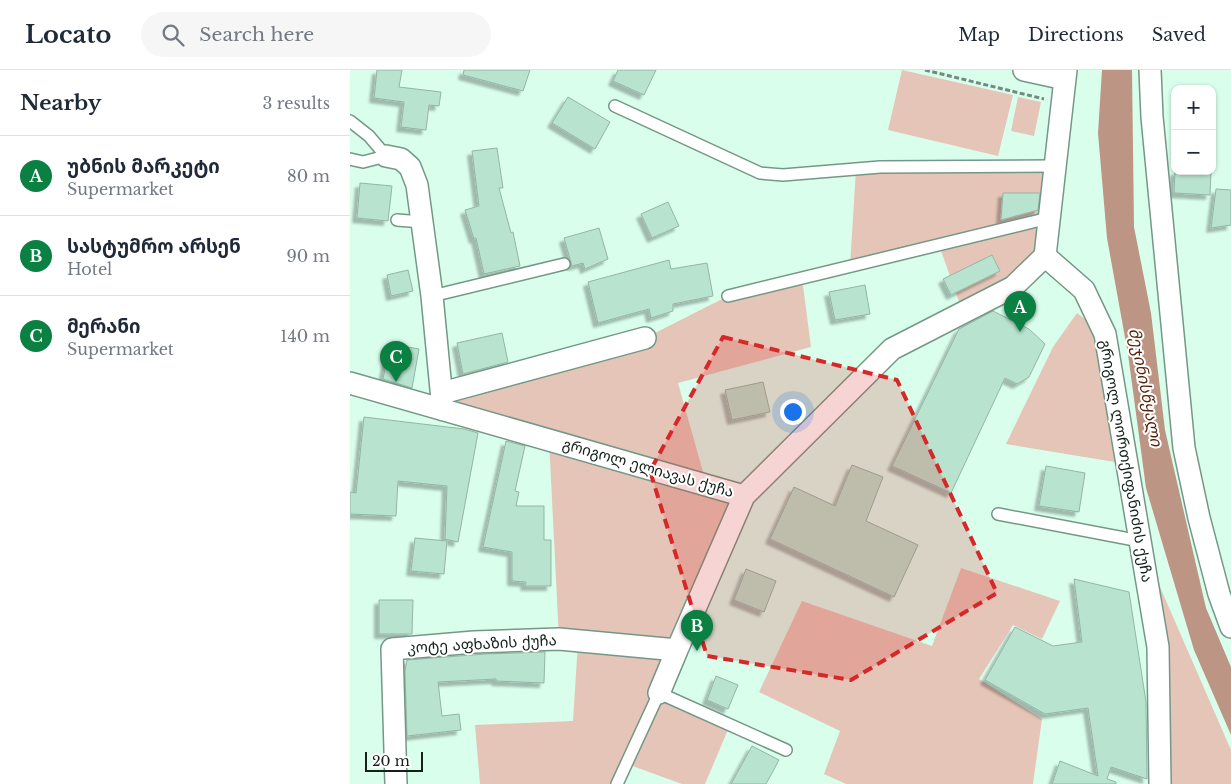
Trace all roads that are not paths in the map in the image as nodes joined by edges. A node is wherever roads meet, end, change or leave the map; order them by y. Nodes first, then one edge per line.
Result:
1 (1024, 70) edge
2 (1150, 70) edge
3 (1066, 74) edge
4 (616, 106) dead end
5 (350, 121) edge
6 (386, 156) junction
7 (350, 159) edge
8 (1055, 166) junction
9 (1049, 218) junction
10 (397, 220) dead end
11 (422, 222) junction
12 (1045, 256) junction
13 (564, 264) dead end
14 (432, 296) junction
15 (728, 296) dead end
16 (645, 338) dead end
17 (350, 383) edge
18 (443, 401) junction
19 (744, 496) junction
20 (998, 514) dead end
21 (1140, 541) junction
22 (1231, 627) edge
23 (677, 650) junction
24 (659, 693) junction
25 (786, 750) dead end
26 (396, 784) edge
27 (617, 784) edge
28 (1160, 784) edge

1 - 3 street
2 - 22 street
3 - 8 street
4 - 8 lane
5 - 6 lane
6 - 7 lane
6 - 11 street
8 - 9 street
9 - 12 street
9 - 15 lane
10 - 11 lane
11 - 14 street
12 - 19 street, გრიგოლ ელიავას ქუჩა
12 - 21 street, გრიგოლ ლორთქიფანიძის ქუჩა
13 - 14 lane
14 - 18 street
16 - 18 street
17 - 18 street, გრიგოლ ელიავას ქუჩა
18 - 19 street, გრიგოლ ელიავას ქუჩა
19 - 23 street
20 - 21 lane
21 - 28 street, გრიგოლ ლორთქიფანიძის ქუჩა
23 - 24 street
23 - 26 street, კოტე აფხაზის ქუჩა
24 - 25 lane
24 - 27 lane

